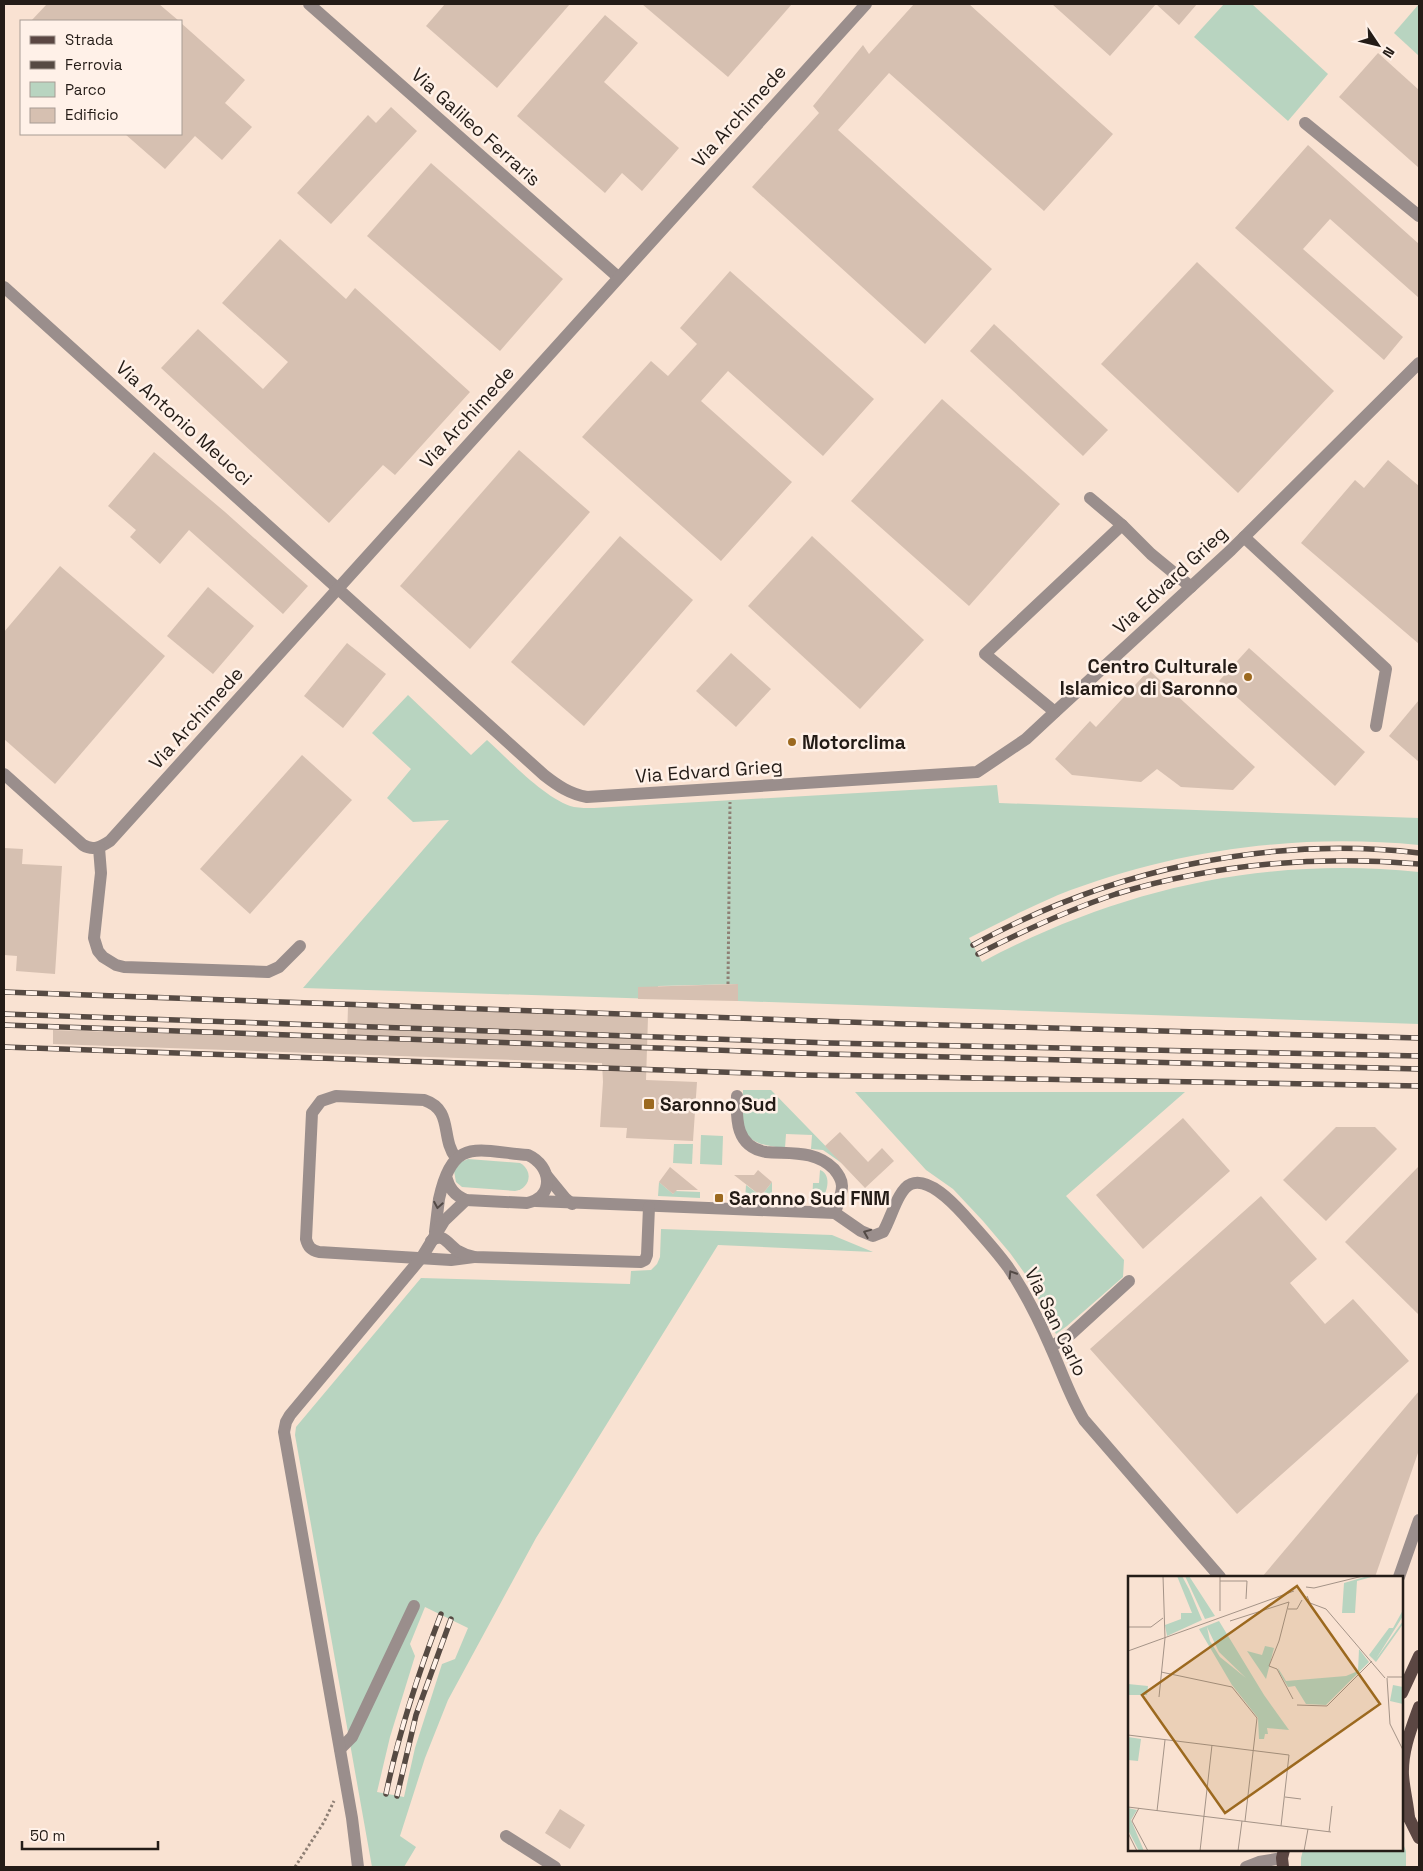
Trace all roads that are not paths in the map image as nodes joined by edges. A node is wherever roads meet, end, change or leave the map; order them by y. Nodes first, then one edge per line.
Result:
1 (309, 4) edge
2 (866, 4) edge
3 (1305, 123) dead end
4 (1419, 216) edge
5 (618, 277) junction
6 (4, 287) edge
7 (1419, 363) edge
8 (1090, 498) dead end
9 (1122, 525) junction
10 (1244, 537) junction
11 (1191, 587) junction
12 (338, 588) junction
13 (1055, 712) junction
14 (1376, 726) dead end
15 (4, 774) edge
16 (96, 848) junction
17 (300, 946) dead end
18 (737, 1096) dead end
19 (456, 1158) junction
20 (446, 1176) junction
21 (547, 1176) junction
22 (466, 1200) junction
23 (536, 1201) junction
24 (572, 1204) junction
25 (649, 1207) junction
26 (835, 1213) junction
27 (437, 1238) junction
28 (474, 1257) junction
29 (422, 1258) junction
30 (1130, 1281) dead end
31 (1051, 1347) junction
32 (1419, 1520) edge
33 (1219, 1576) edge
34 (1399, 1576) edge
35 (414, 1606) dead end
36 (1419, 1656) edge
37 (1403, 1691) edge
38 (1418, 1711) edge
39 (340, 1749) junction
40 (1405, 1814) edge
41 (506, 1836) dead end
42 (1419, 1838) edge
43 (1283, 1858) edge
44 (358, 1867) edge
45 (555, 1867) edge
46 (1246, 1867) edge

1 - 5 street, Via Galileo Ferraris
2 - 5 street, Via Archimede
3 - 4 street
5 - 12 street, Via Archimede
6 - 12 street, Via Antonio Meucci
7 - 10 street, Via Edvard Grieg
8 - 9 street
9 - 11 street
9 - 13 street
10 - 11 street, Via Edvard Grieg
10 - 14 street
11 - 13 street, Via Edvard Grieg
12 - 13 street, Via Edvard Grieg
12 - 16 street, Via Archimede
15 - 16 street
16 - 17 street
18 - 26 street
19 - 20 street
19 - 21 street
19 - 29 street
20 - 22 street
20 -> 27 street
21 - 23 street
21 - 24 street
22 - 23 street
22 - 27 street
23 - 24 street
24 - 25 street
25 - 26 street
25 - 28 street
31 -> 26 street, Via San Carlo
27 - 28 street
27 - 29 street
28 - 29 street
29 - 39 street
30 - 31 street
31 - 33 street, Via San Carlo
32 - 34 street
35 - 39 street
36 - 37 main road
38 - 40 main road
39 - 44 street
40 - 42 main road
41 - 45 street
43 - 46 street

